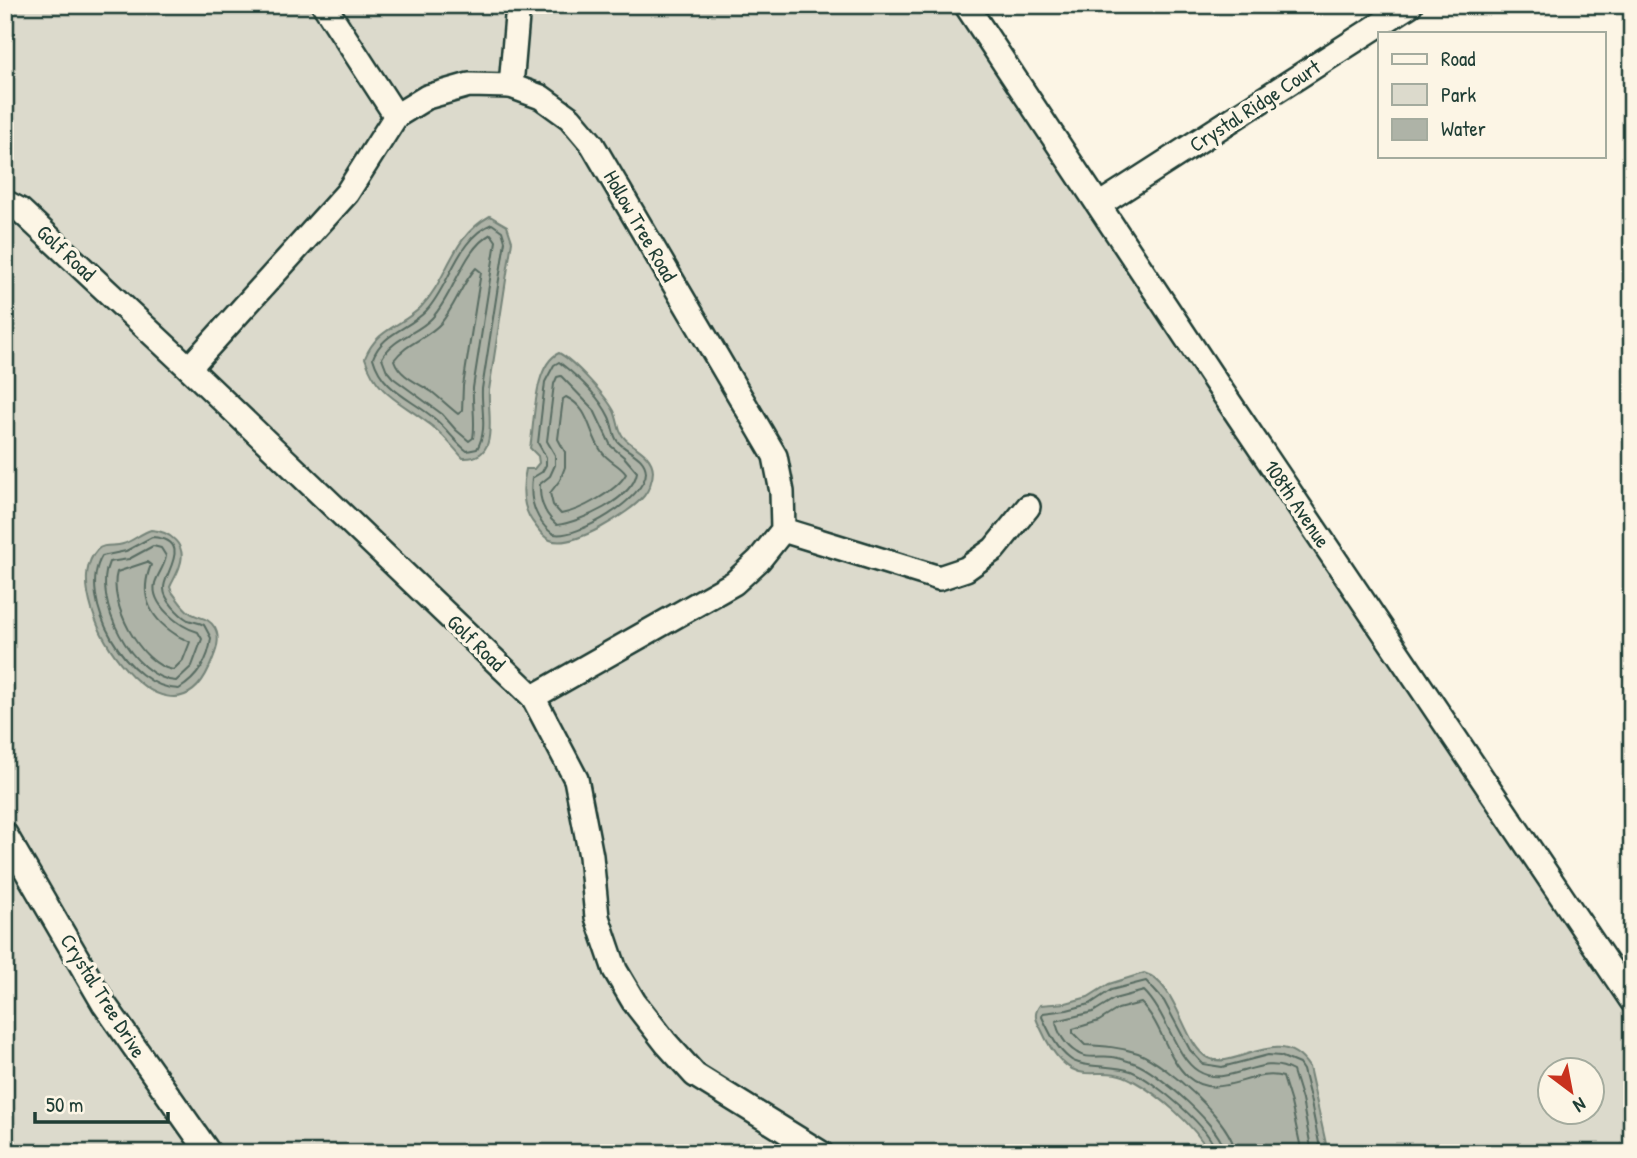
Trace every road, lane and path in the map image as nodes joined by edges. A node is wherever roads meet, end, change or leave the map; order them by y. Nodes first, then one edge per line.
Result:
1 (324, 5) edge
2 (518, 5) edge
3 (966, 5) edge
4 (1410, 5) edge
5 (512, 86) junction
6 (396, 116) junction
7 (5, 202) edge
8 (1098, 205) junction
9 (189, 368) junction
10 (1028, 507) dead end
11 (783, 530) junction
12 (533, 697) junction
13 (5, 834) edge
14 (1632, 1001) edge
15 (209, 1153) edge
16 (821, 1153) edge

1 - 6 street
2 - 5 street
3 - 8 street, 108th Avenue
4 - 8 street, Crystal Ridge Court
5 - 6 street, Hollow Tree Road
5 - 11 street, Hollow Tree Road
6 - 9 street, Hollow Tree Road
7 - 9 street, Golf Road
8 - 14 street, 108th Avenue
9 - 12 street, Golf Road
10 - 11 street
11 - 12 street
12 - 16 street, Golf Road
13 - 15 street, Crystal Tree Drive

